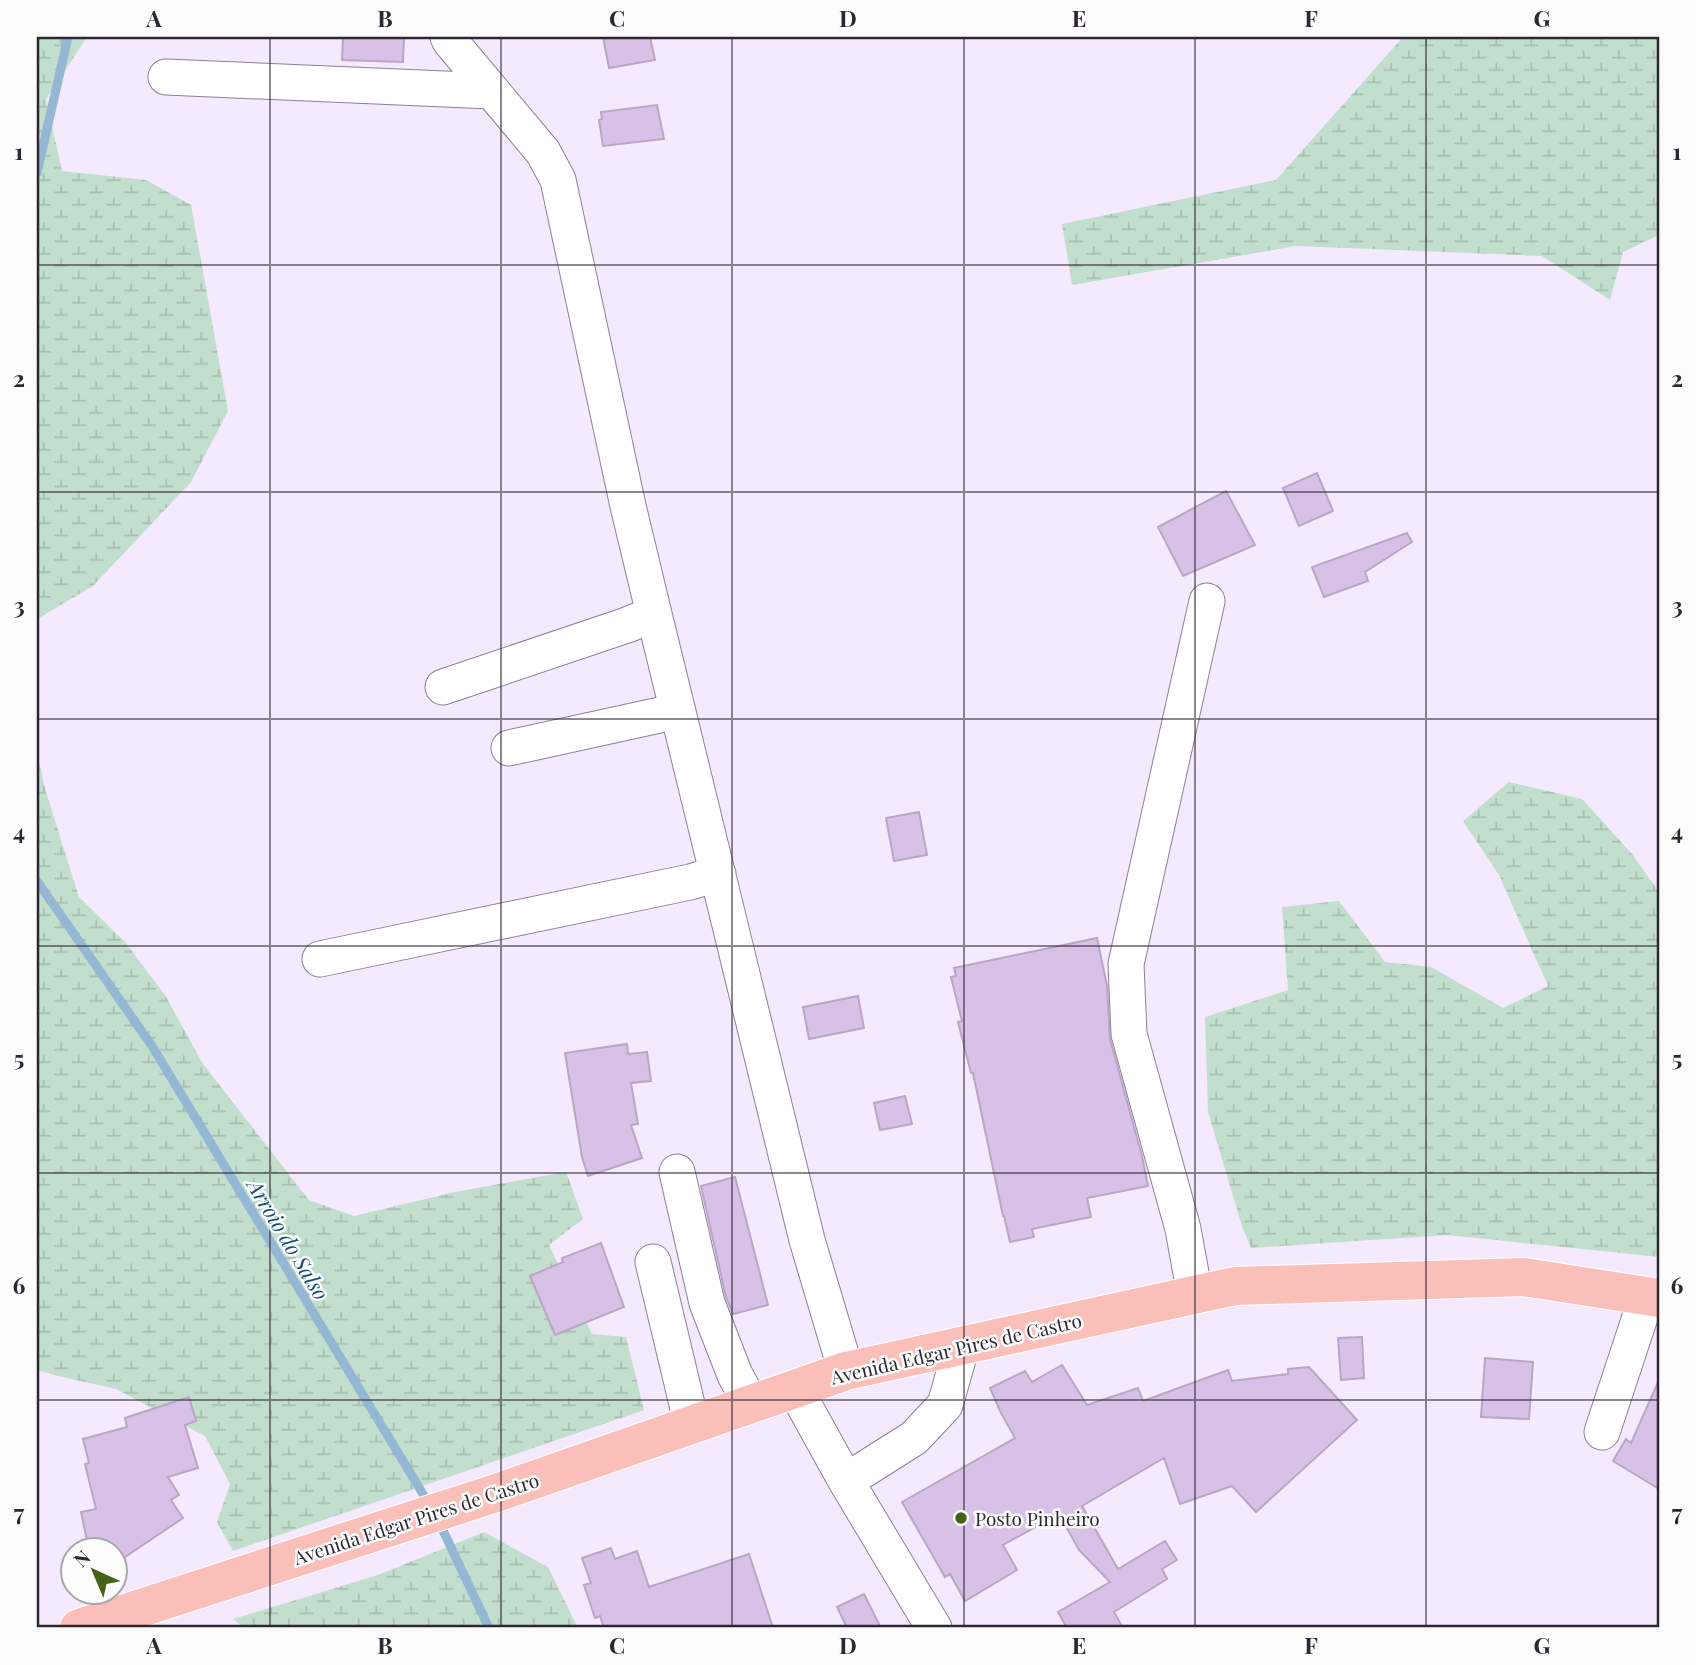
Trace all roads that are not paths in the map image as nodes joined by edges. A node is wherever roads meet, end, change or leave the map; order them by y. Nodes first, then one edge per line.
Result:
1 (448, 37) edge
2 (166, 77) dead end
3 (491, 90) junction
4 (1207, 601) dead end
5 (654, 614) junction
6 (443, 687) dead end
7 (678, 711) junction
8 (509, 748) dead end
9 (718, 874) junction
10 (320, 959) dead end
11 (677, 1171) dead end
12 (653, 1262) dead end
13 (1195, 1295) junction
14 (1653, 1297) edge
15 (962, 1345) junction
16 (846, 1371) junction
17 (795, 1389) junction
18 (751, 1404) junction
19 (692, 1425) junction
20 (1602, 1432) dead end
21 (846, 1481) junction
22 (79, 1628) edge
23 (934, 1628) edge

1 - 3 street
2 - 3 street
3 - 5 street
4 - 13 street
5 - 6 street
5 - 7 street
7 - 8 street
7 - 9 street
9 - 10 street
9 - 16 street
11 - 18 street
12 - 19 street
13 - 14 main road, Avenida Edgar Pires de Castro
13 - 15 main road, Avenida Edgar Pires de Castro
14 - 20 street
15 - 16 main road, Avenida Edgar Pires de Castro
15 - 21 street
16 - 17 main road, Avenida Edgar Pires de Castro
17 - 18 main road, Avenida Edgar Pires de Castro
17 - 21 street
18 - 19 main road, Avenida Edgar Pires de Castro
19 - 22 main road, Avenida Edgar Pires de Castro
21 - 23 street

